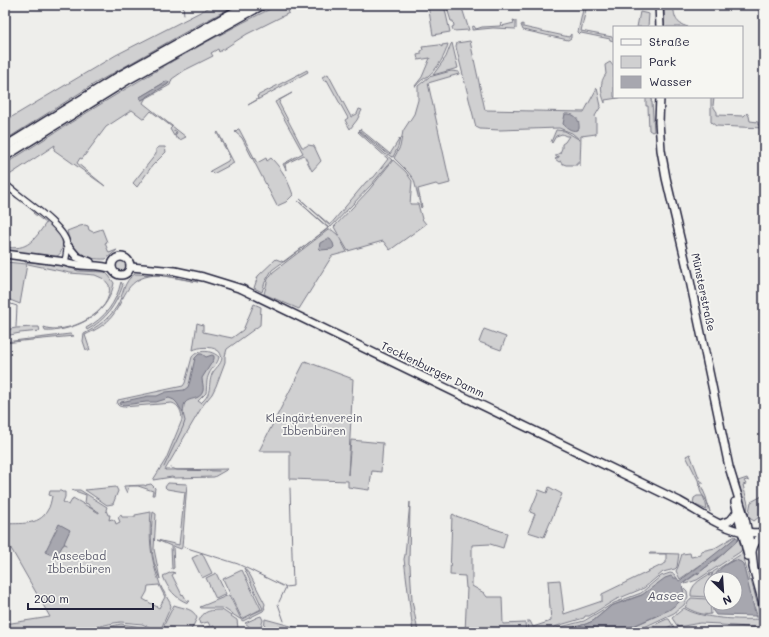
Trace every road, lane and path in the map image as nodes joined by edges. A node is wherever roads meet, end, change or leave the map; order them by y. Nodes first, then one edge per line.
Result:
1 (247, 5) edge
2 (262, 5) edge
3 (655, 5) edge
4 (659, 5) edge
5 (655, 26) edge
6 (660, 26) edge
7 (658, 99) edge
8 (5, 147) edge
9 (5, 156) edge
10 (5, 184) edge
11 (67, 245) junction
12 (5, 254) edge
13 (65, 262) junction
14 (90, 262) junction
15 (113, 265) junction
16 (131, 267) junction
17 (733, 484) junction
18 (738, 511) junction
19 (715, 522) junction
20 (723, 523) junction
21 (744, 529) junction
22 (763, 534) edge
23 (752, 552) junction
24 (754, 570) junction
25 (764, 607) edge

1 - 8 highway
2 - 9 highway
3 - 5 main road
4 - 6 main road
7 - 17 main road, Münsterstraße
10 - 11 street
11 - 13 street
11 - 14 main road
12 - 13 main road
13 - 14 main road
13 - 15 main road
14 - 15 main road
15 - 16 main road
15 - 16 main road
16 - 19 main road, Tecklenburger Damm
17 - 18 main road, Münsterstraße
17 - 21 main road, Münsterstraße
18 - 20 main road
18 - 21 main road, Münsterstraße
19 - 20 main road, Tecklenburger Damm
19 - 21 main road, Tecklenburger Damm
20 - 21 main road, Tecklenburger Damm
21 - 22 main road
21 - 23 main road, Münsterstraße
21 - 24 main road, Münsterstraße
22 - 23 main road
23 - 24 main road, Münsterstraße
24 - 25 main road, Münsterstraße

